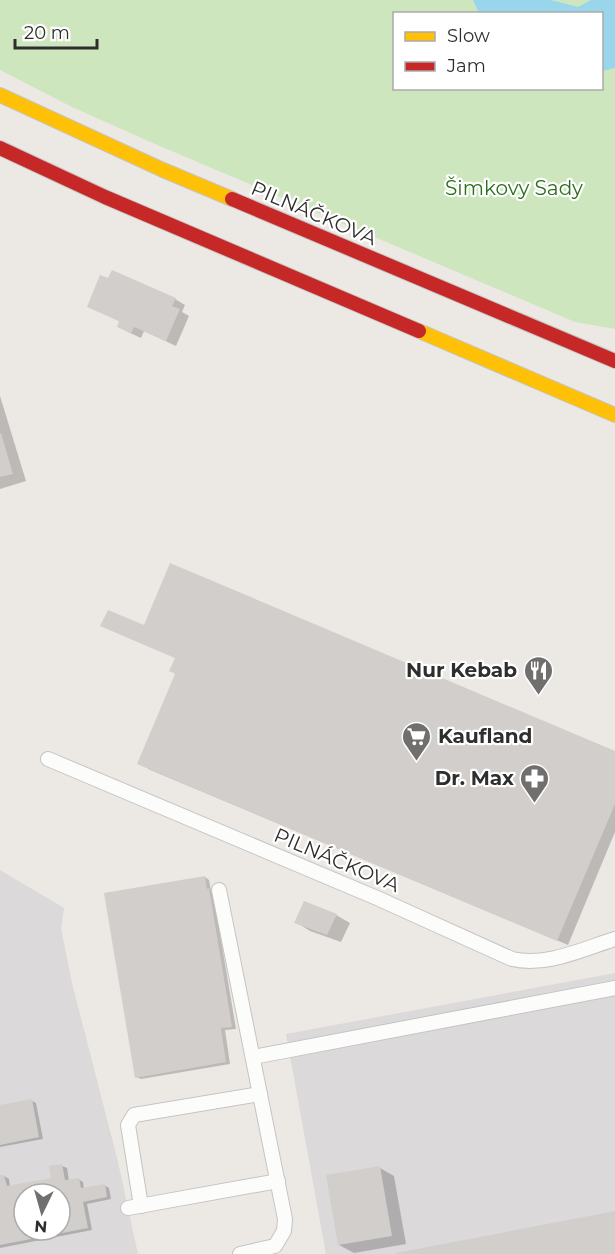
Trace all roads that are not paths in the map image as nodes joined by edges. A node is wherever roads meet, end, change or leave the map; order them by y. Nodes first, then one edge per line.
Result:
1 (0, 95) edge
2 (0, 148) edge
3 (615, 361) edge
4 (615, 415) edge
5 (48, 759) dead end
6 (219, 890) dead end
7 (615, 939) edge
8 (615, 988) edge
9 (253, 1057) junction
10 (260, 1094) junction
11 (278, 1181) junction
12 (240, 1254) edge

1 - 3 main road, PILNÁČKOVA
2 - 4 main road
5 - 7 lane, PILNÁČKOVA
6 - 9 lane
8 - 9 lane
9 - 10 lane
10 - 11 lane
10 - 11 lane
11 - 12 lane

